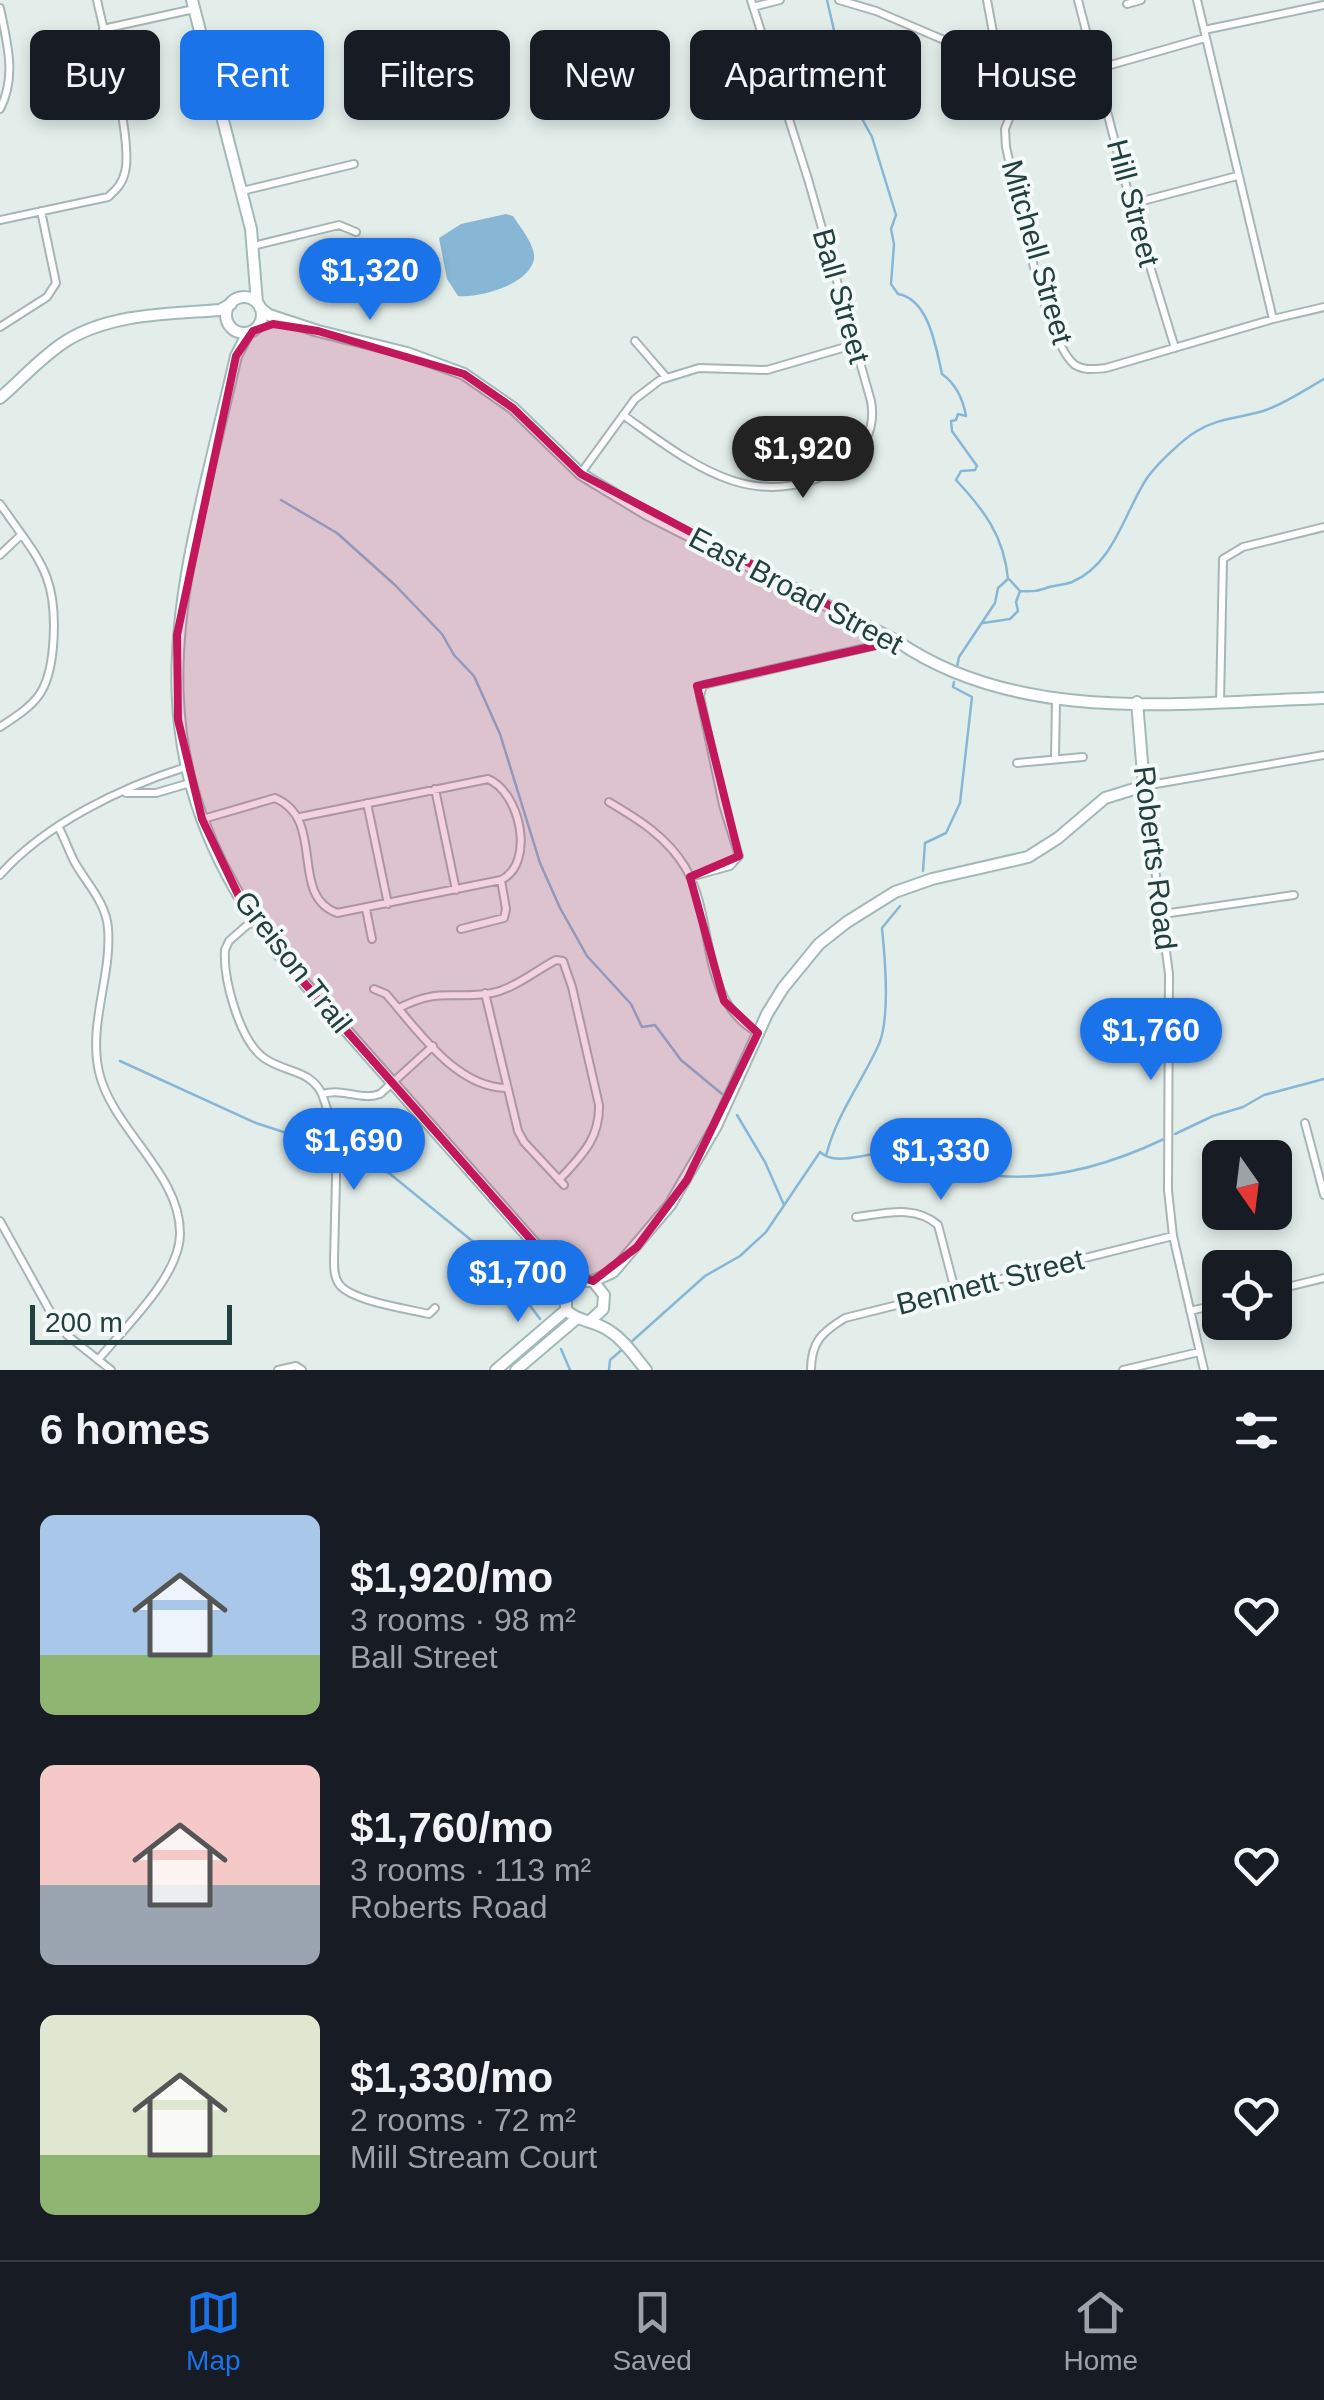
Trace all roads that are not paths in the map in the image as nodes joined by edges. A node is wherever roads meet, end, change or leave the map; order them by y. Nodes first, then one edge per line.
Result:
1 (97, 0) edge
2 (780, 0) edge
3 (839, 0) edge
4 (988, 0) edge
5 (1078, 0) edge
6 (1141, 0) edge
7 (1197, 0) edge
8 (752, 4) edge
9 (1128, 4) dead end
10 (193, 5) edge
11 (1324, 6) edge
12 (0, 8) edge
13 (1, 24) edge
14 (103, 29) junction
15 (993, 30) edge
16 (1086, 30) edge
17 (1204, 34) junction
18 (941, 40) edge
19 (1112, 63) edge
20 (0, 109) edge
21 (1008, 120) edge
22 (1110, 120) edge
23 (354, 164) dead end
24 (1237, 176) junction
25 (241, 191) junction
26 (1132, 204) junction
27 (41, 211) junction
28 (0, 220) edge
29 (356, 232) dead end
30 (253, 246) junction
31 (235, 301) junction
32 (258, 306) junction
33 (1324, 307) edge
34 (174, 314) junction
35 (1273, 318) junction
36 (232, 327) junction
37 (0, 328) edge
38 (253, 330) junction
39 (318, 332) junction
40 (634, 340) dead end
41 (856, 344) junction
42 (1175, 348) junction
43 (236, 356) junction
44 (666, 377) junction
45 (0, 398) edge
46 (623, 414) junction
47 (581, 474) junction
48 (0, 504) edge
49 (1324, 527) edge
50 (21, 535) junction
51 (0, 555) edge
52 (897, 641) junction
53 (1324, 698) edge
54 (1056, 699) junction
55 (1138, 702) junction
56 (1220, 702) junction
57 (0, 727) edge
58 (1324, 755) edge
59 (1083, 757) dead end
60 (1055, 759) junction
61 (1017, 763) dead end
62 (186, 767) junction
63 (190, 784) junction
64 (1144, 786) junction
65 (435, 789) junction
66 (124, 793) junction
67 (609, 802) dead end
68 (367, 803) junction
69 (300, 817) junction
70 (202, 820) junction
71 (58, 826) junction
72 (0, 860) edge
73 (7, 867) junction
74 (0, 875) edge
75 (690, 877) junction
76 (501, 880) junction
77 (456, 890) junction
78 (1294, 895) dead end
79 (388, 904) junction
80 (366, 909) junction
81 (1163, 914) junction
82 (253, 920) junction
83 (461, 929) dead end
84 (372, 939) dead end
85 (374, 989) dead end
86 (486, 993) junction
87 (399, 1008) junction
88 (758, 1033) junction
89 (433, 1046) junction
90 (393, 1084) junction
91 (506, 1088) junction
92 (322, 1094) junction
93 (1306, 1124) dead end
94 (368, 1134) dead end
95 (336, 1135) junction
96 (1324, 1195) edge
97 (856, 1218) dead end
98 (0, 1221) edge
99 (1172, 1236) junction
100 (556, 1268) junction
101 (613, 1272) junction
102 (1324, 1278) edge
103 (577, 1280) junction
104 (593, 1281) junction
105 (1292, 1286) edge
106 (955, 1290) junction
107 (566, 1291) junction
108 (604, 1294) junction
109 (434, 1308) dead end
110 (1202, 1309) edge
111 (566, 1310) junction
112 (603, 1310) junction
113 (1190, 1312) junction
114 (576, 1319) junction
115 (590, 1320) junction
116 (612, 1332) junction
117 (1199, 1352) junction
118 (98, 1360) junction
119 (111, 1370) edge
120 (278, 1370) edge
121 (302, 1370) edge
122 (496, 1370) edge
123 (516, 1370) edge
124 (646, 1370) edge
125 (811, 1370) edge
126 (1123, 1370) edge
127 (1204, 1370) edge

1 - 14 street
2 - 8 street
3 - 18 street
4 - 15 street
5 - 16 street, Hill Street
6 - 9 street
7 - 17 street
8 - 41 street, Ball Street
10 - 14 street
10 - 25 street
11 - 17 street
12 - 13 street
13 - 20 street
14 - 27 street
17 - 19 street
17 - 24 street
21 - 42 street, Mitchell Street
22 - 26 street, Hill Street
23 - 25 street
24 - 26 street
24 - 35 street
25 - 30 street
26 - 42 street, Hill Street
27 - 28 street
27 - 37 street
29 - 30 street
30 - 31 street
30 - 32 street
31 - 32 street, East Broad Street
31 - 34 street
31 - 36 street
32 - 38 street
32 - 39 street, East Broad Street
33 - 35 street
34 - 36 street, East Broad Street
34 - 45 street
35 - 42 street
36 - 38 street, East Broad Street
36 - 43 street, Greison Trail
38 - 39 street, East Broad Street
38 - 43 street, Greison Trail
39 - 47 street, East Broad Street
40 - 44 street
41 - 44 street
41 - 46 street, Ball Street
43 - 62 street, Greison Trail
44 - 46 street
46 - 47 street
47 - 52 street, East Broad Street
48 - 50 street
49 - 56 street
50 - 51 street
50 - 57 street
52 - 54 street, East Broad Street
52 - 75 street
53 - 56 street, East Broad Street
54 - 55 street, East Broad Street
54 - 60 street
55 - 56 street, East Broad Street
55 - 64 street, Roberts Road
58 - 64 street
59 - 60 street
60 - 61 street
62 - 63 street, Greison Trail
62 - 66 street
63 - 66 street
63 - 70 street, Greison Trail
64 - 81 street, Roberts Road
64 - 88 street
65 - 68 street
65 - 76 street
65 - 77 street
66 - 71 street
67 - 75 street
68 - 69 street
68 - 79 street
69 - 70 street
69 - 80 street
70 - 82 street, Greison Trail
71 - 73 street
71 - 118 street
72 - 73 street
73 - 74 street
75 - 88 street
76 - 77 street
76 - 83 street
77 - 79 street
78 - 81 street
79 - 80 street
80 - 84 street
81 - 99 street, Roberts Road
82 - 90 street, Greison Trail
82 - 92 street
85 - 87 street
86 - 87 street
86 - 91 street
86 - 91 street
87 - 89 street
88 - 101 street
89 - 90 street
89 - 91 street
90 - 92 street
90 - 100 street, Greison Trail
92 - 95 street
93 - 96 street
94 - 95 street
95 - 109 street
97 - 106 street
98 - 118 street
99 - 106 street, Bennett Street
99 - 113 street, Roberts Road
100 - 103 street, Greison Trail
100 - 107 street, Greison Trail
101 - 104 street
101 - 108 street
102 - 105 street
103 - 104 street
103 - 107 street
104 - 108 street
106 - 125 street, Bennett Street
107 - 111 street
108 - 112 street
110 - 113 street
111 - 114 street
111 - 122 street
112 - 115 street
112 - 116 street
113 - 117 street, Roberts Road
114 - 115 street
114 - 123 street
115 - 116 street
116 - 124 street
117 - 126 street
117 - 127 street, Roberts Road
118 - 119 street
120 - 121 street

